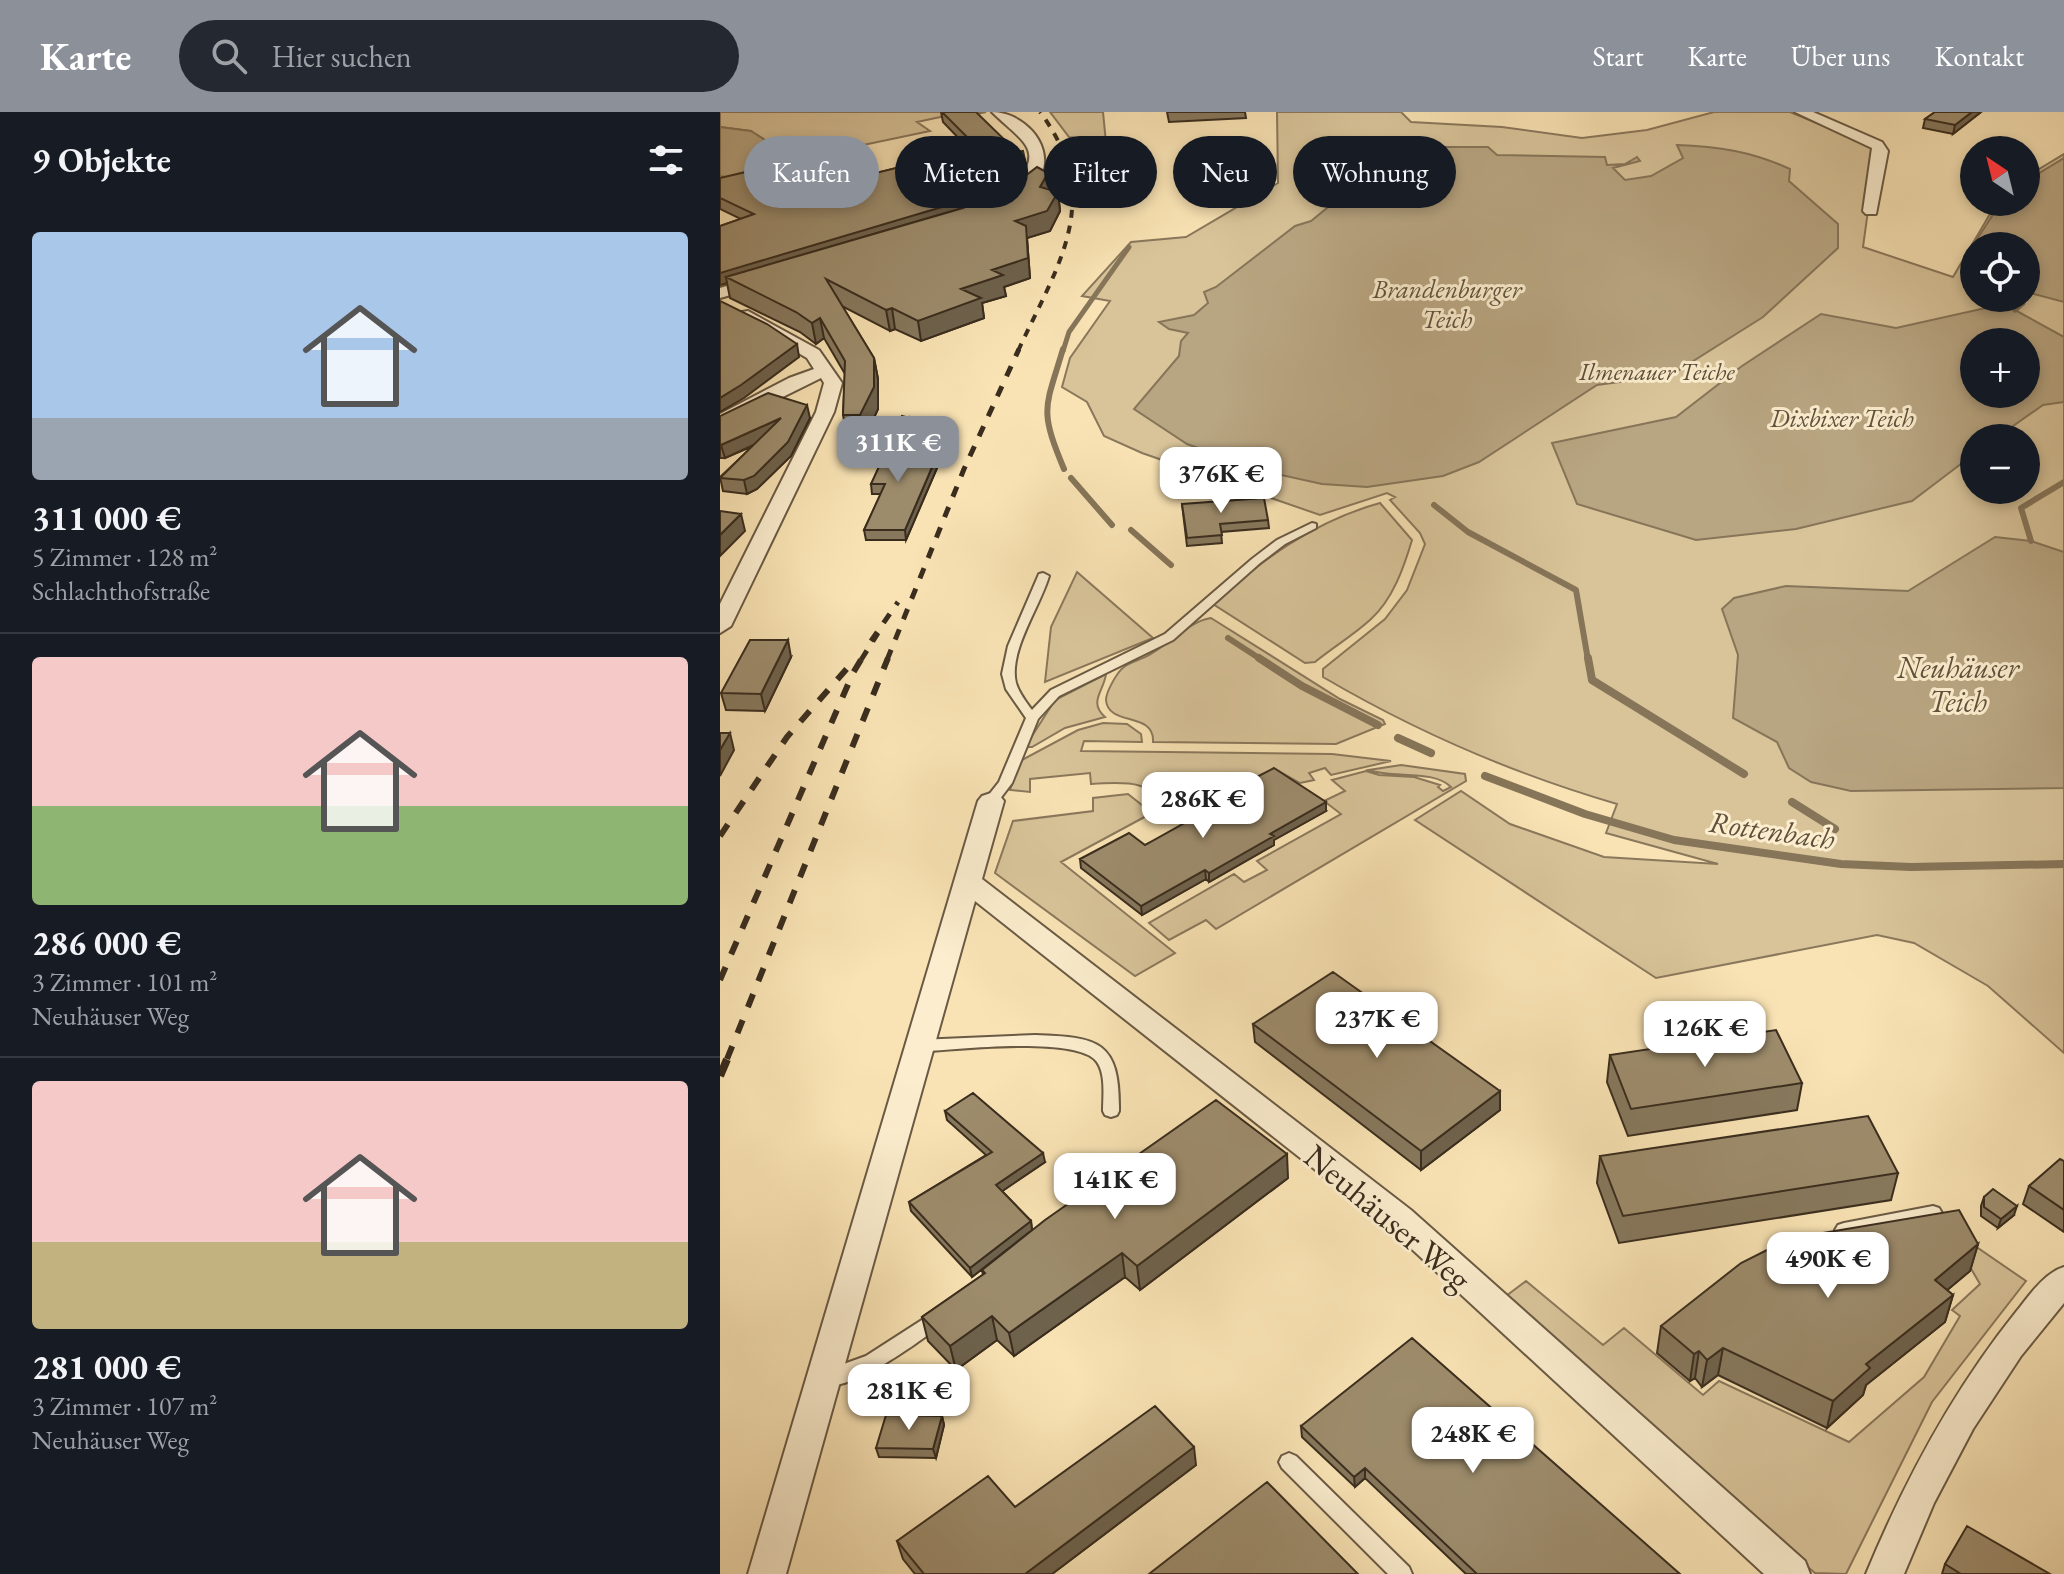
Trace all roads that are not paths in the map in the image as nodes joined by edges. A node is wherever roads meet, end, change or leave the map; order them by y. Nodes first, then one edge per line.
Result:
1 (999, 112) edge
2 (1802, 112) edge
3 (1028, 186) edge
4 (1871, 211) dead end
5 (781, 274) edge
6 (720, 293) edge
7 (720, 302) edge
8 (824, 371) junction
9 (720, 422) edge
10 (1312, 526) dead end
11 (1043, 576) dead end
12 (720, 626) edge
13 (1032, 718) junction
14 (991, 801) joint
15 (968, 882) junction
16 (918, 1046) junction
17 (1111, 1111) dead end
18 (1933, 1213) edge
19 (1844, 1230) edge
20 (2064, 1280) edge
21 (950, 1308) edge
22 (821, 1380) junction
23 (1289, 1462) dead end
24 (767, 1574) edge
25 (1402, 1574) edge
26 (1791, 1574) edge
27 (1885, 1574) edge

1 - 3 street
2 - 4 street
5 - 6 street
7 - 8 street
8 - 9 street
8 - 12 street
10 - 13 lane
11 - 13 lane
13 - 14 lane
14 - 15 street
15 - 16 street
15 - 26 street, Neuhäuser Weg
16 - 17 lane
16 - 22 street
18 - 19 lane
20 - 27 street
21 - 22 lane
22 - 24 street
23 - 25 lane

